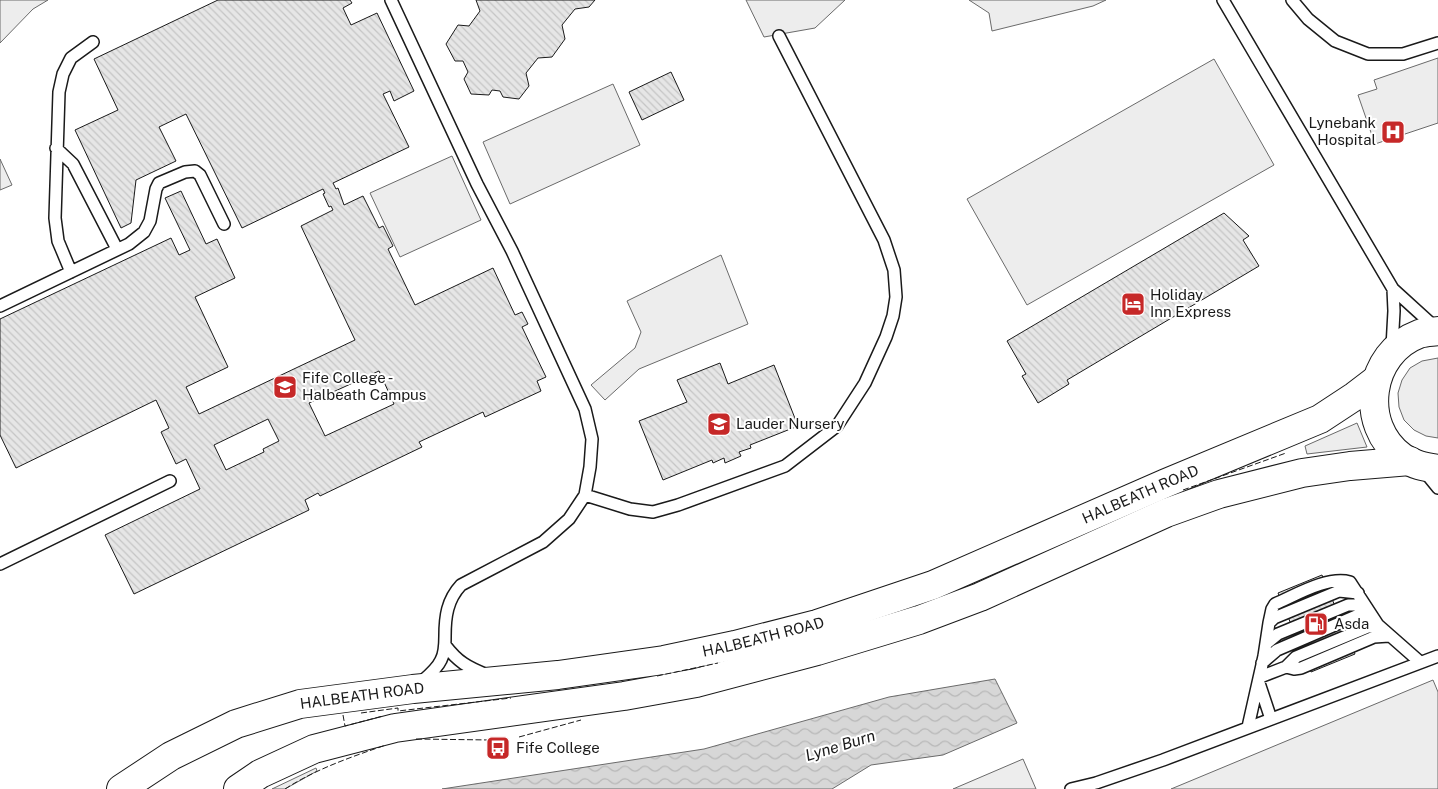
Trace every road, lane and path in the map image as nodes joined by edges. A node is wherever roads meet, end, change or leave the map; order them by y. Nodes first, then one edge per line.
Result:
1 (391, 0) edge
2 (1223, 0) edge
3 (1292, 0) edge
4 (779, 36) dead end
5 (93, 42) dead end
6 (1438, 43) edge
7 (56, 148) junction
8 (224, 224) dead end
9 (117, 249) junction
10 (71, 272) junction
11 (1393, 289) junction
12 (0, 306) edge
13 (1438, 331) edge
14 (1392, 354) junction
15 (1376, 380) junction
16 (1423, 466) edge
17 (170, 481) dead end
18 (1438, 488) edge
19 (585, 496) junction
20 (0, 564) edge
21 (1365, 605) junction
22 (1374, 620) junction
23 (1389, 636) junction
24 (1266, 643) junction
25 (445, 645) junction
26 (1438, 656) edge
27 (1420, 662) junction
28 (1262, 663) junction
29 (1286, 667) junction
30 (499, 680) junction
31 (1259, 680) junction
32 (412, 689) junction
33 (1271, 719) junction
34 (1248, 727) junction
35 (121, 789) edge
36 (238, 789) edge
37 (1071, 789) edge

1 - 19 lane
2 - 11 lane
3 - 6 lane
4 - 19 lane
5 - 7 lane
7 - 9 lane
7 - 10 lane
8 - 9 lane
9 - 10 lane
10 - 12 lane
11 - 13 lane
11 - 14 lane
13 - 14 main road
14 - 15 main road
15 - 16 main road
15 - 30 main road, HALBEATH ROAD
16 - 18 lane
16 - 36 main road, HALBEATH ROAD
17 - 20 lane
19 - 25 lane
21 - 22 lane
21 - 24 lane
21 - 24 lane
22 - 23 lane
22 - 28 lane
22 - 29 lane
23 - 27 lane
23 - 29 lane
24 - 28 lane
25 - 30 lane
25 - 32 lane
26 - 27 lane
27 - 33 lane
28 - 31 lane
29 - 31 lane
30 - 32 main road, HALBEATH ROAD
31 - 33 lane
31 - 34 lane
32 - 35 main road, HALBEATH ROAD
33 - 34 lane
34 - 37 lane

